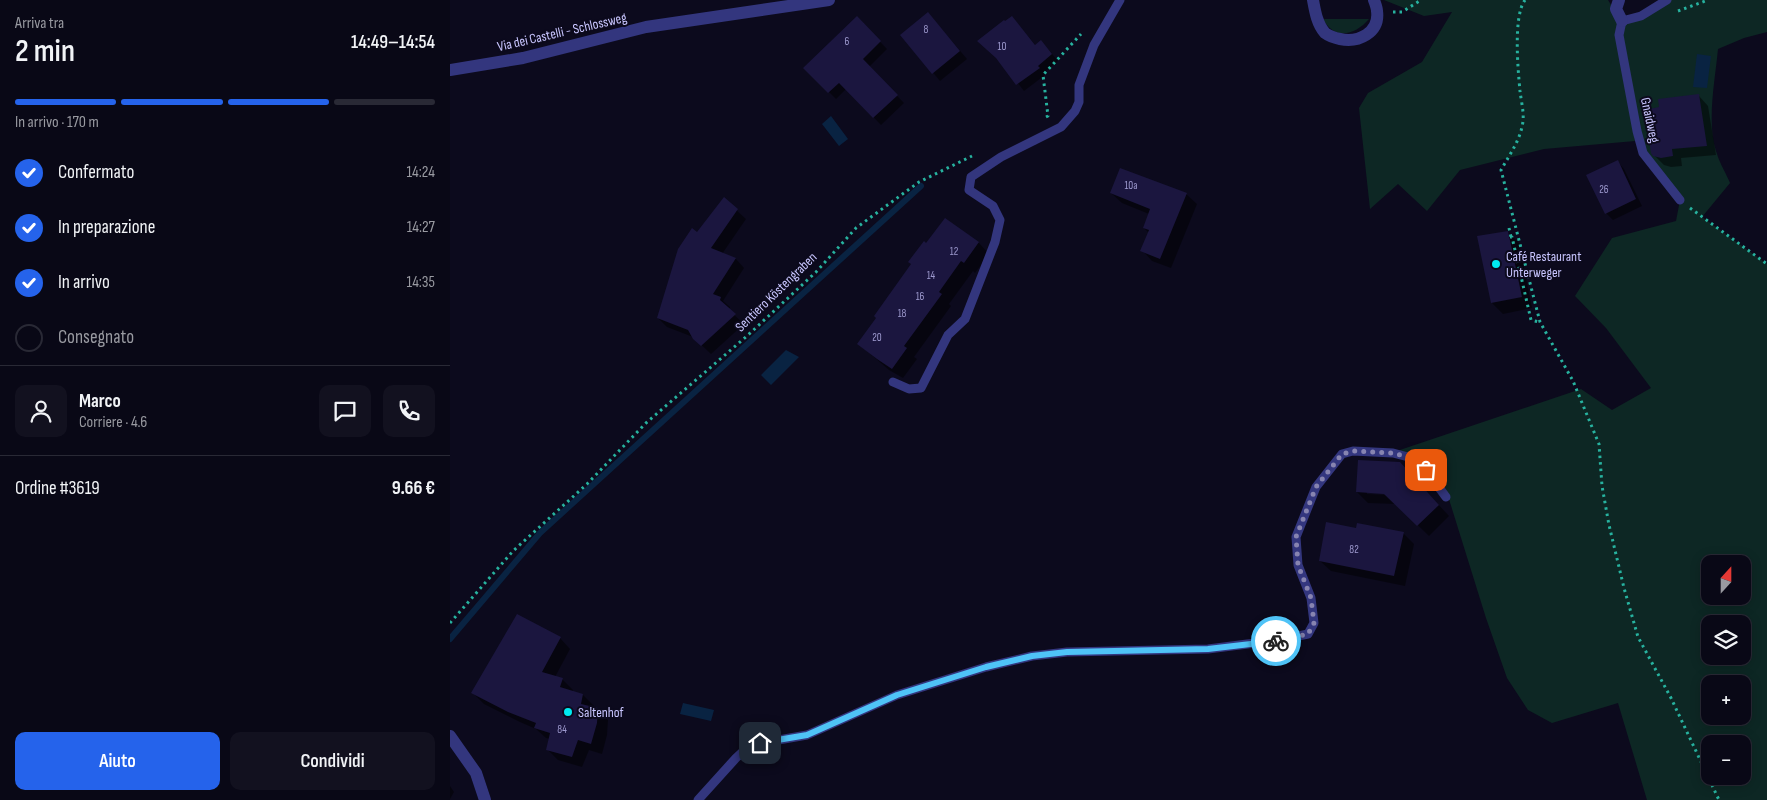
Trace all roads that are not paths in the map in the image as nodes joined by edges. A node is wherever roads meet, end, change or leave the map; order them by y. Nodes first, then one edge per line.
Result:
1 (829, 0) edge
2 (1120, 0) edge
3 (1312, 0) edge
4 (1619, 0) edge
5 (1667, 0) edge
6 (1376, 6) edge
7 (1622, 21) junction
8 (450, 70) edge
9 (1680, 200) road end
10 (893, 382) dead end
11 (1446, 497) dead end
12 (450, 736) edge
13 (486, 800) edge
14 (698, 800) edge

1 - 8 street, Via dei Castelli - Schlossweg
2 - 10 lane
3 - 6 street
4 - 7 street
5 - 7 lane
7 - 9 lane, Gnaidweg
11 - 14 lane
12 - 13 street

